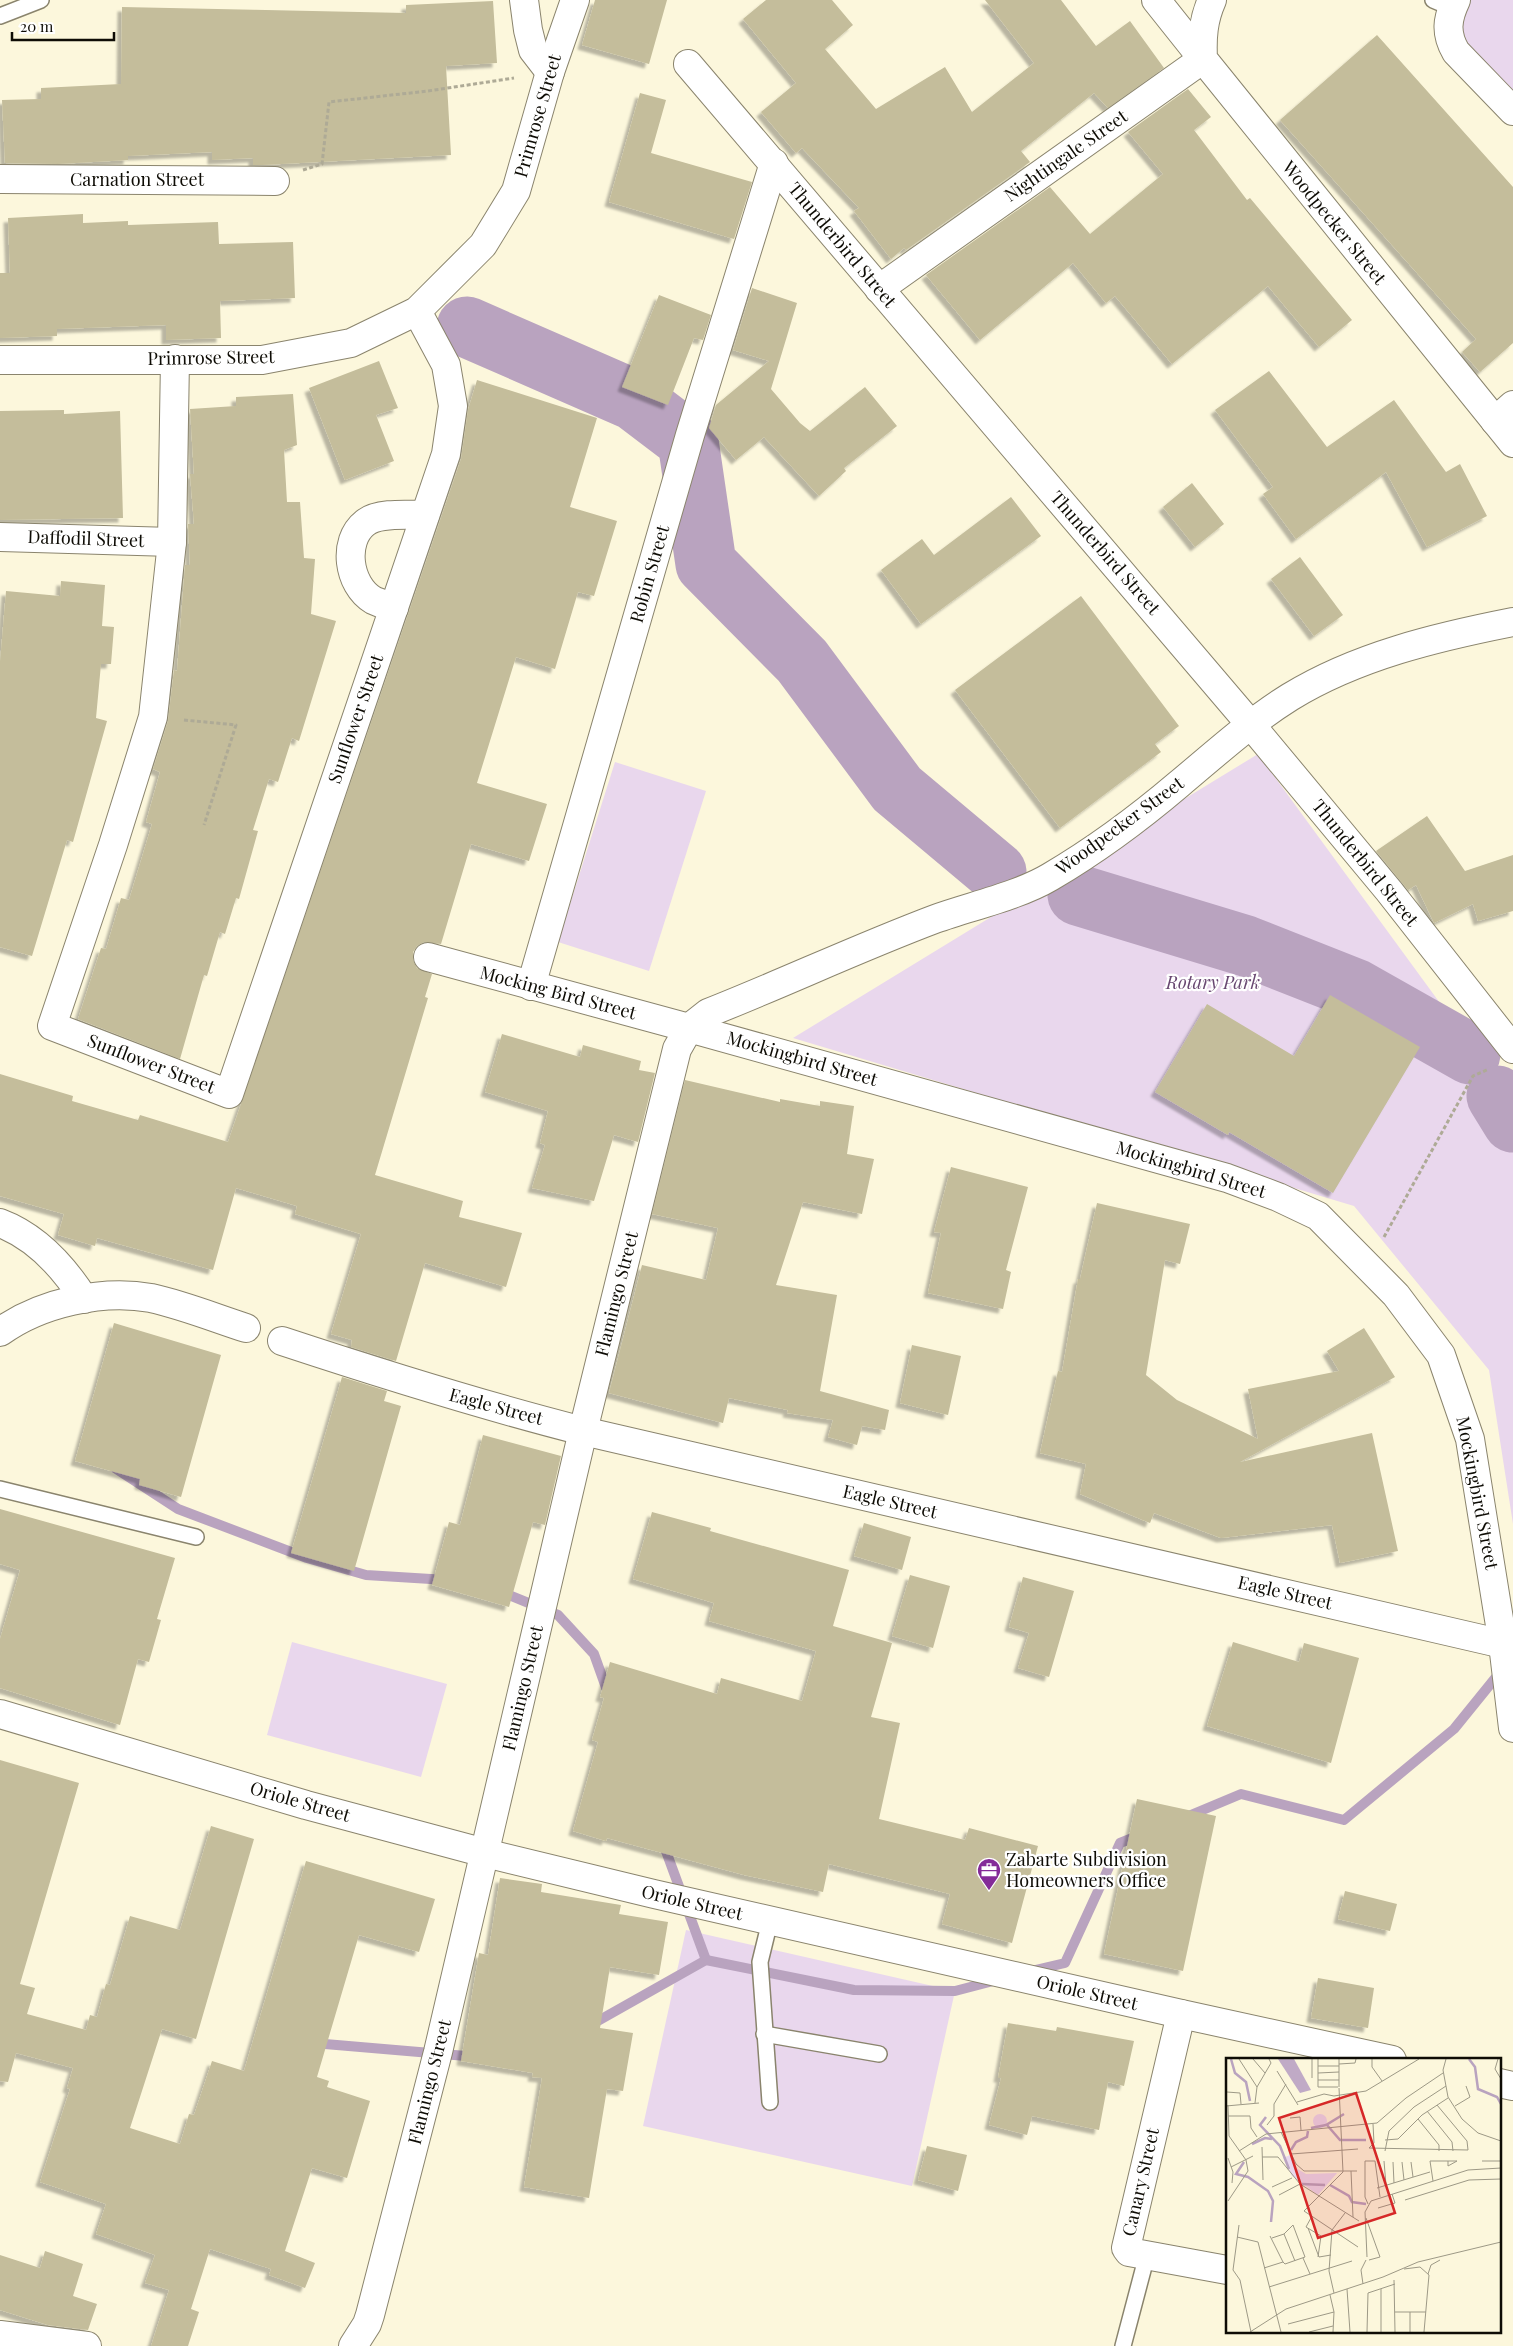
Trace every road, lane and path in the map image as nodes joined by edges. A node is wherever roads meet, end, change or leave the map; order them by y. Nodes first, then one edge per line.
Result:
1 (41, 0) edge
2 (524, 0) edge
3 (575, 0) edge
4 (1156, 0) edge
5 (1212, 0) edge
6 (1447, 3) edge
7 (0, 16) edge
8 (1203, 59) junction
9 (688, 64) dead end
10 (550, 72) junction
11 (1513, 111) edge
12 (774, 163) junction
13 (0, 179) edge
14 (275, 181) joint
15 (878, 289) junction
16 (417, 311) junction
17 (175, 359) junction
18 (0, 360) edge
19 (1504, 413) edge
20 (1513, 444) edge
21 (425, 515) junction
22 (0, 537) edge
23 (172, 542) junction
24 (394, 608) junction
25 (1513, 622) edge
26 (153, 717) junction
27 (1247, 728) junction
28 (204, 825) dead end
29 (428, 957) dead end
30 (532, 986) junction
31 (689, 1028) junction
32 (1505, 1057) edge
33 (0, 1223) edge
34 (1368, 1266) junction
35 (84, 1298) junction
36 (246, 1328) dead end
37 (0, 1332) edge
38 (282, 1341) dead end
39 (583, 1431) junction
40 (0, 1489) edge
41 (196, 1537) dead end
42 (1503, 1644) junction
43 (0, 1714) edge
44 (1513, 1728) edge
45 (484, 1853) junction
46 (770, 1921) junction
47 (1181, 2014) junction
48 (764, 2034) junction
49 (880, 2054) dead end
50 (1383, 2058) edge
51 (1500, 2083) edge
52 (1513, 2086) edge
53 (770, 2102) dead end
54 (1147, 2255) junction
55 (1226, 2270) edge
56 (0, 2335) edge
57 (87, 2346) edge
58 (353, 2346) edge
59 (1123, 2346) edge

1 - 7 lane
2 - 10 street
3 - 10 street, Primrose Street
4 - 8 street, Woodpecker Street
5 - 8 street
6 - 11 street
8 - 15 street, Nightingale Street
8 - 19 street, Woodpecker Street
9 - 12 street, Thunderbird Street
10 - 14 path
10 - 16 street, Primrose Street
12 - 15 street, Thunderbird Street
12 - 30 street, Robin Street
13 - 14 street, Carnation Street
15 - 27 street, Thunderbird Street
16 - 17 street, Primrose Street
16 - 21 street, Sunflower Street
17 - 18 street, Primrose Street
17 - 23 street, Sunflower Street
19 - 20 street, Woodpecker Street
21 - 24 street, Sunflower Street
21 - 24 street
22 - 23 street, Daffodil Street
23 - 26 street, Sunflower Street
24 - 26 street, Sunflower Street
25 - 27 street, Woodpecker Street
26 - 28 path
27 - 31 street, Woodpecker Street
27 - 32 street, Thunderbird Street
29 - 30 street, Mocking Bird Street
30 - 31 street, Mocking Bird Street
31 - 34 street, Mockingbird Street
31 - 39 street, Flamingo Street
32 - 34 path
33 - 35 street
34 - 42 street, Mockingbird Street
35 - 36 street
35 - 37 street
38 - 39 street, Eagle Street
39 - 42 street, Eagle Street
39 - 45 street, Flamingo Street
40 - 41 lane
42 - 44 street, Mockingbird Street
43 - 45 street, Oriole Street
45 - 46 street, Oriole Street
45 - 58 street, Flamingo Street
46 - 47 street, Oriole Street
46 - 48 lane
47 - 50 street, Oriole Street
47 - 54 street, Canary Street
48 - 49 lane
48 - 53 lane
51 - 52 street
54 - 55 street, Canary Street
54 - 59 lane
56 - 57 street

